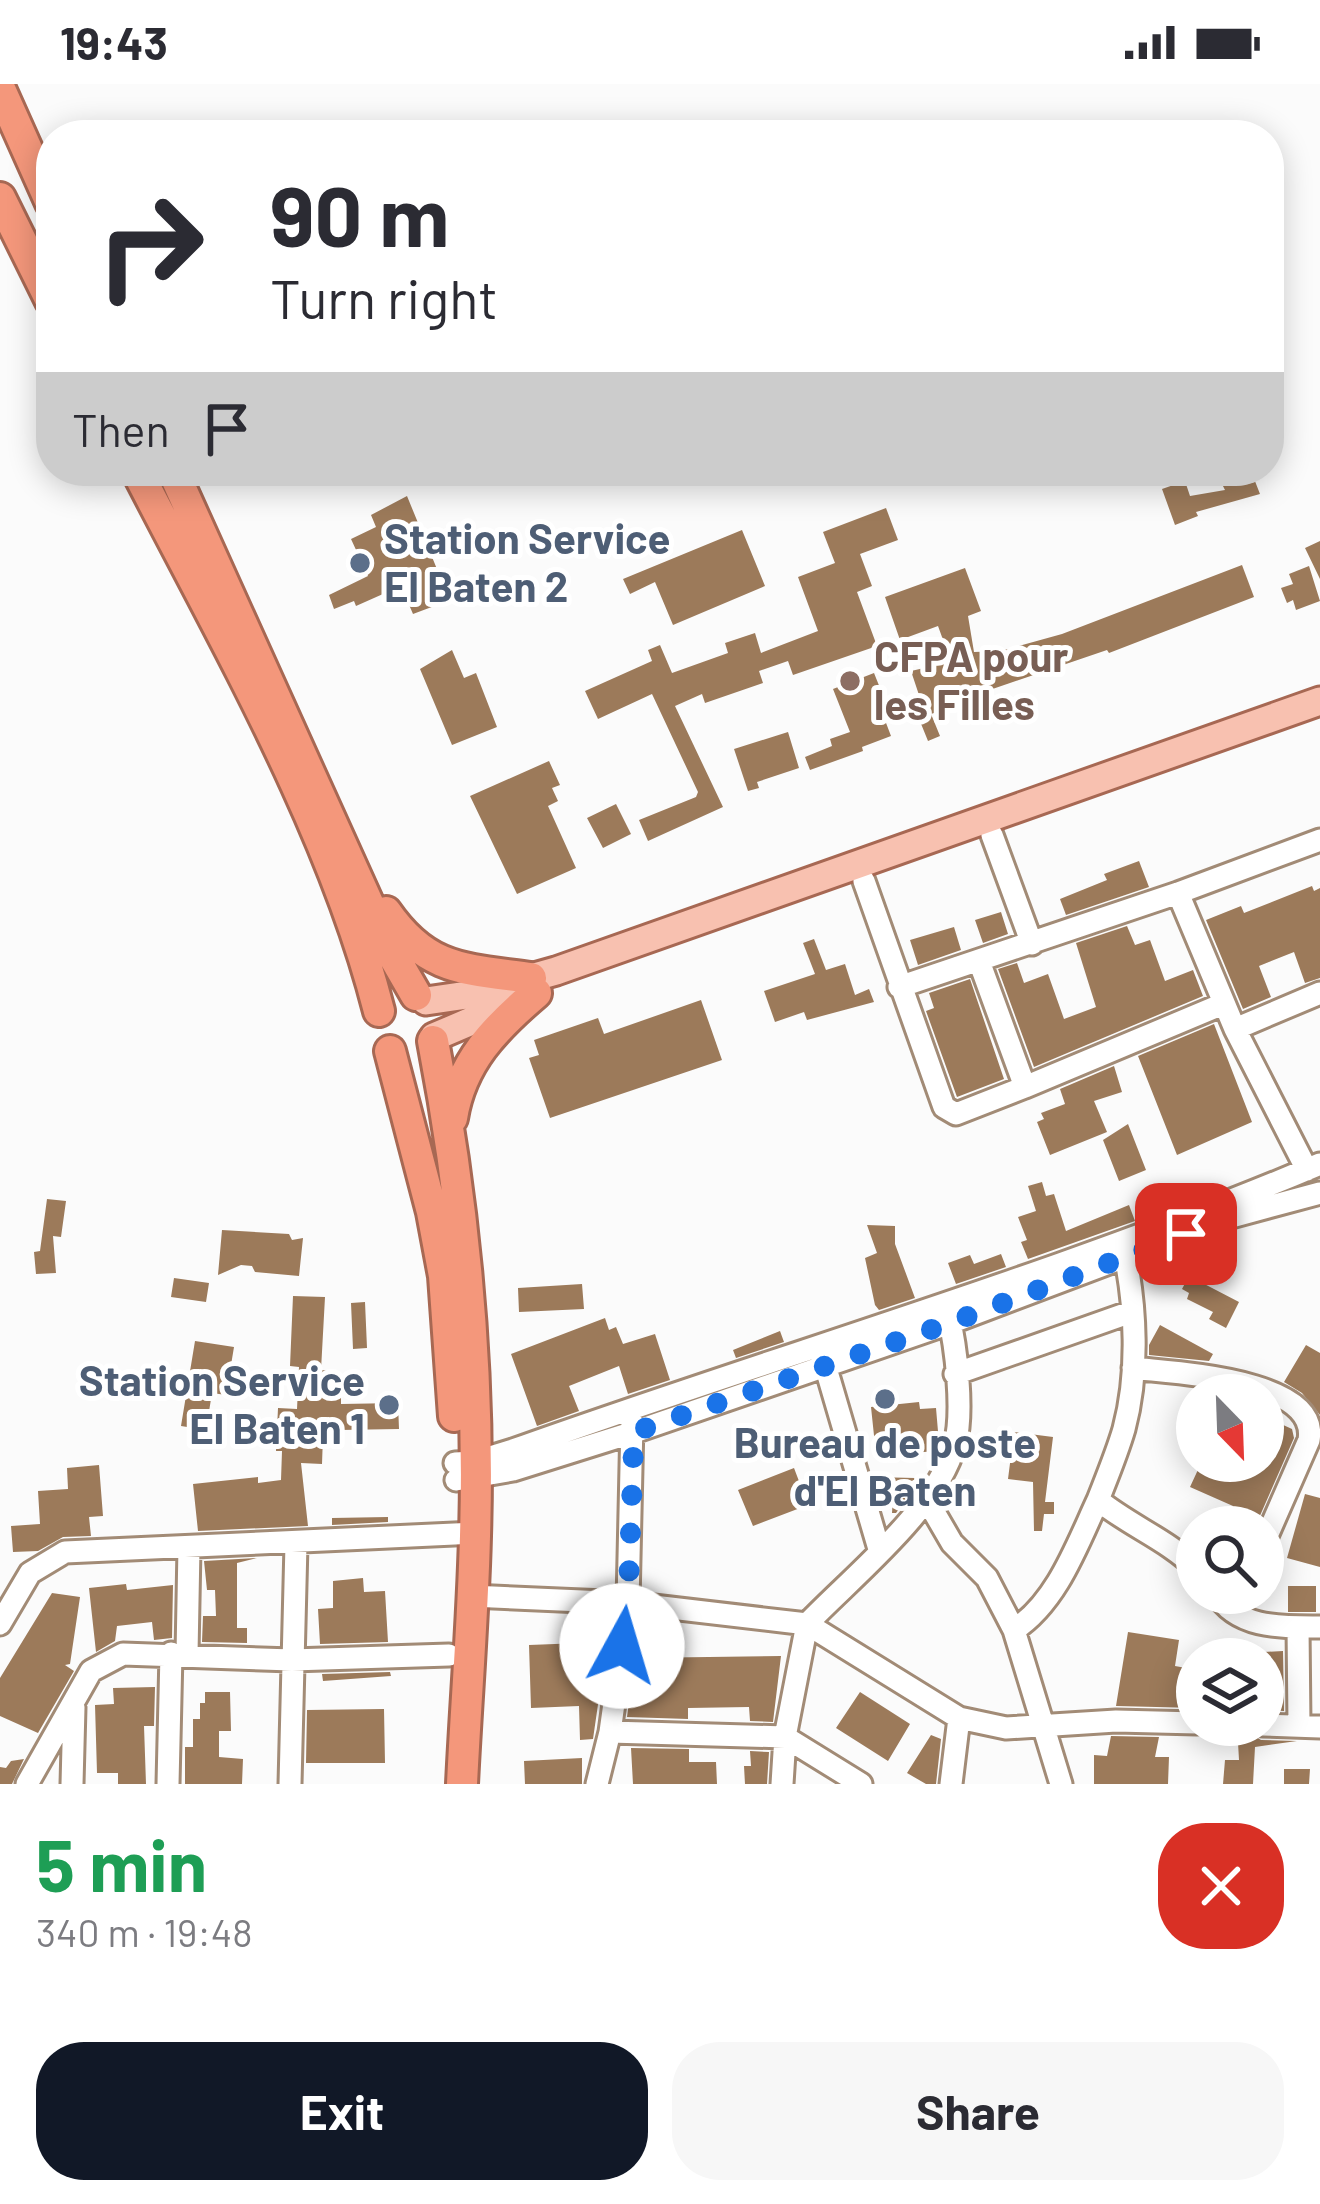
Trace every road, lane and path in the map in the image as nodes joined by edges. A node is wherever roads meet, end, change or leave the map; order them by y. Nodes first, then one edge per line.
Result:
1 (0, 88) edge
2 (36, 170) edge
3 (3, 205) edge
4 (36, 271) edge
5 (144, 486) edge
6 (180, 486) edge
7 (1320, 701) edge
8 (1320, 718) edge
9 (992, 835) junction
10 (1320, 840) edge
11 (949, 842) junction
12 (350, 856) junction
13 (864, 881) junction
14 (1178, 893) junction
15 (1032, 944) junction
16 (979, 961) junction
17 (534, 986) junction
18 (899, 987) junction
19 (1320, 994) edge
20 (421, 998) junction
21 (1223, 1004) junction
22 (379, 1011) junction
23 (1235, 1029) junction
24 (434, 1039) junction
25 (390, 1051) junction
26 (1025, 1087) junction
27 (450, 1130) junction
28 (1313, 1167) edge
29 (1320, 1193) edge
30 (1225, 1210) junction
31 (1124, 1250) junction
32 (948, 1312) junction
33 (1130, 1312) junction
34 (822, 1356) junction
35 (1133, 1368) junction
36 (955, 1374) junction
37 (632, 1421) junction
38 (465, 1471) junction
39 (927, 1500) junction
40 (1098, 1500) junction
41 (1280, 1506) edge
42 (465, 1534) junction
43 (296, 1544) junction
44 (189, 1546) junction
45 (879, 1549) junction
46 (1176, 1552) edge
47 (471, 1596) junction
48 (628, 1603) junction
49 (1248, 1614) edge
50 (0, 1624) edge
51 (807, 1624) junction
52 (1309, 1627) edge
53 (1014, 1630) junction
54 (179, 1654) junction
55 (449, 1655) junction
56 (292, 1660) junction
57 (74, 1700) junction
58 (959, 1718) junction
59 (1176, 1723) edge
60 (1309, 1726) edge
61 (1043, 1727) junction
62 (610, 1732) junction
63 (785, 1737) junction
64 (602, 1779) edge
65 (27, 1784) edge
66 (72, 1784) edge
67 (168, 1784) edge
68 (290, 1784) edge
69 (441, 1784) edge
70 (462, 1784) edge
71 (782, 1784) edge
72 (861, 1784) edge
73 (951, 1784) edge
74 (1061, 1784) edge

1 - 2 highway
3 - 4 highway
5 - 22 highway
6 - 12 highway
7 - 11 main road
8 - 9 main road
9 - 11 main road
9 - 15 street
10 - 14 street
11 - 13 main road
11 - 17 main road
12 - 17 highway
12 - 20 highway
13 - 17 main road
13 - 18 street
14 - 15 street
14 - 21 street
15 - 16 street
16 - 18 street
16 - 26 street
17 - 20 main road
17 - 24 main road
17 - 27 highway
18 - 26 street
19 - 23 street
20 - 22 highway
20 - 24 highway
21 - 23 street
21 - 26 street
22 - 25 highway
23 - 28 street
24 - 25 highway
24 - 27 highway
25 - 38 highway
27 - 38 highway
28 - 30 street
29 - 30 street
30 - 31 street
31 - 32 street
31 - 33 street
32 - 34 street
32 - 36 street
33 - 35 street
33 - 36 street
34 - 37 street
34 - 45 street
35 - 40 street
35 - 41 street
36 - 39 street
37 - 38 street
37 - 48 street
38 - 42 highway
39 - 45 street
39 - 53 street
40 - 46 street
40 - 53 street
42 - 43 street
42 - 47 highway
42 - 55 highway
43 - 44 street
43 - 56 street
44 - 50 street
44 - 54 street
45 - 51 street
47 - 48 street
47 - 70 highway
48 - 51 street
48 - 62 street
49 - 52 street
51 - 58 street
51 - 63 street
52 - 60 street
53 - 61 street
54 - 56 street
54 - 57 street
54 - 67 street
55 - 56 street
55 - 69 highway
56 - 68 street
57 - 65 street
57 - 66 street
58 - 61 street
58 - 73 street
59 - 61 street
61 - 74 street
62 - 63 street
62 - 64 street
63 - 71 street
63 - 72 street

